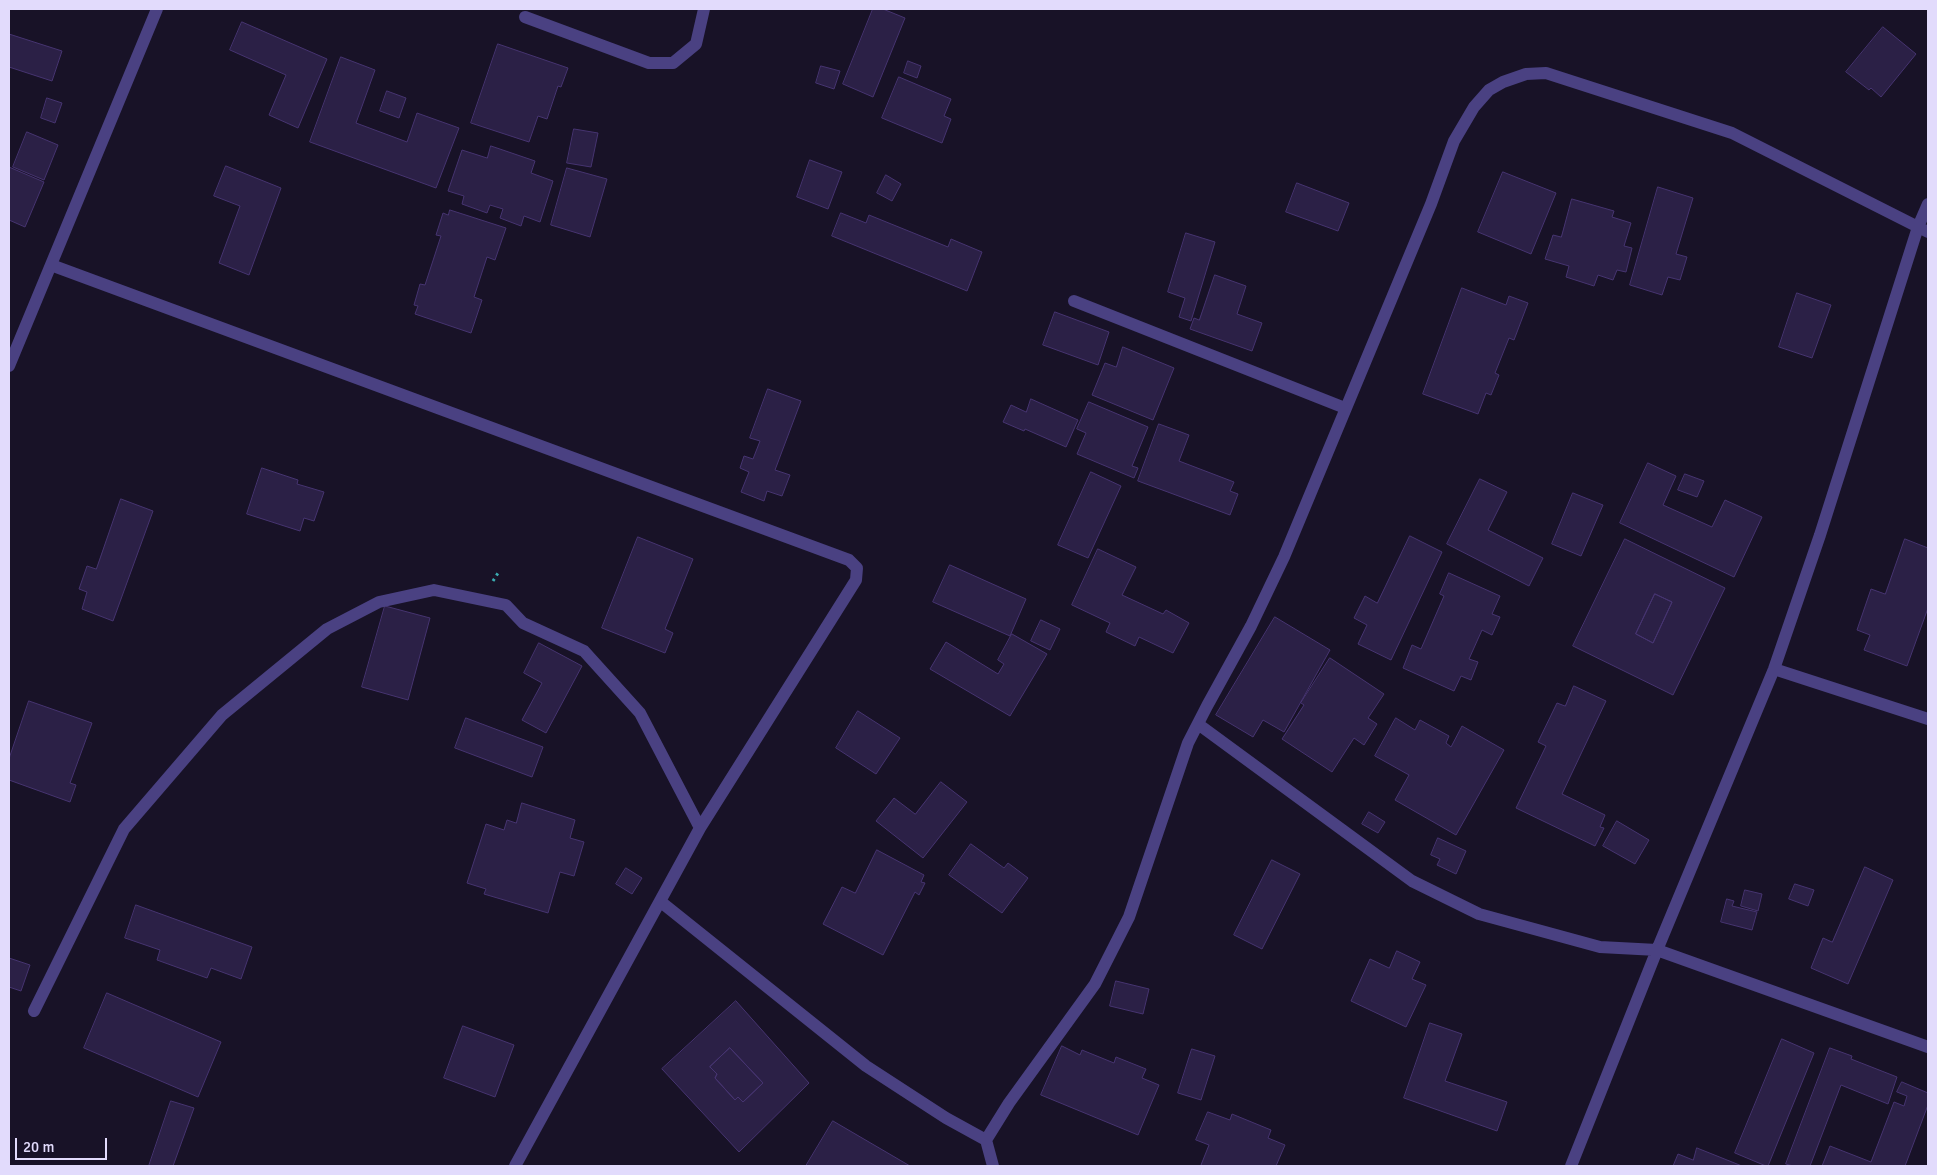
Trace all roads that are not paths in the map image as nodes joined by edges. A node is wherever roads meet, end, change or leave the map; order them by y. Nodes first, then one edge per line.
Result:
1 (157, 9) edge
2 (704, 9) edge
3 (525, 17) dead end
4 (1928, 204) edge
5 (1923, 229) edge
6 (51, 265) junction
7 (1074, 301) dead end
8 (9, 366) edge
9 (1345, 408) junction
10 (1774, 669) junction
11 (1928, 719) edge
12 (1198, 724) junction
13 (700, 828) junction
14 (661, 902) junction
15 (1657, 950) junction
16 (34, 1011) dead end
17 (1928, 1047) edge
18 (986, 1140) junction
19 (515, 1166) edge
20 (993, 1166) edge
21 (1571, 1166) edge

1 - 6 street
2 - 3 street
4 - 5 street
5 - 9 street
5 - 10 street
6 - 8 street
6 - 13 street
7 - 9 street
9 - 12 street
10 - 11 street
10 - 15 street
12 - 15 street
12 - 18 street
13 - 14 street
13 - 16 street
14 - 18 street
14 - 19 street
15 - 17 street
15 - 21 street
18 - 20 street

